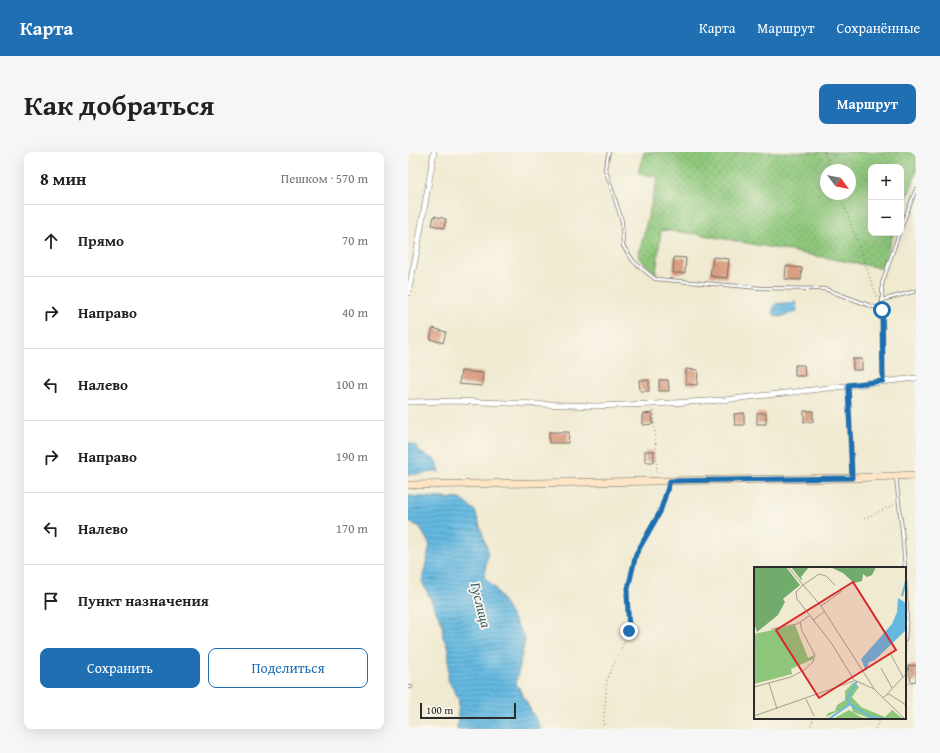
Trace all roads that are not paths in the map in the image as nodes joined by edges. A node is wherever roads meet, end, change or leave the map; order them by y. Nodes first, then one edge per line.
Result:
1 (434, 152) edge
2 (609, 152) edge
3 (916, 189) edge
4 (904, 220) edge
5 (898, 236) edge
6 (916, 291) edge
7 (408, 293) edge
8 (882, 300) junction
9 (882, 310) junction
10 (916, 378) edge
11 (883, 381) junction
12 (848, 385) junction
13 (408, 402) edge
14 (916, 475) edge
15 (896, 477) junction
16 (852, 478) junction
17 (408, 485) edge
18 (905, 567) edge
19 (906, 596) edge
20 (906, 626) edge

1 - 7 street
2 - 9 lane
3 - 4 lane
5 - 8 lane
6 - 8 lane
8 - 9 lane
9 - 11 lane
10 - 11 street
11 - 12 street
12 - 13 street
12 - 16 lane
14 - 15 main road
15 - 16 main road
15 - 18 lane
16 - 17 main road
19 - 20 lane

